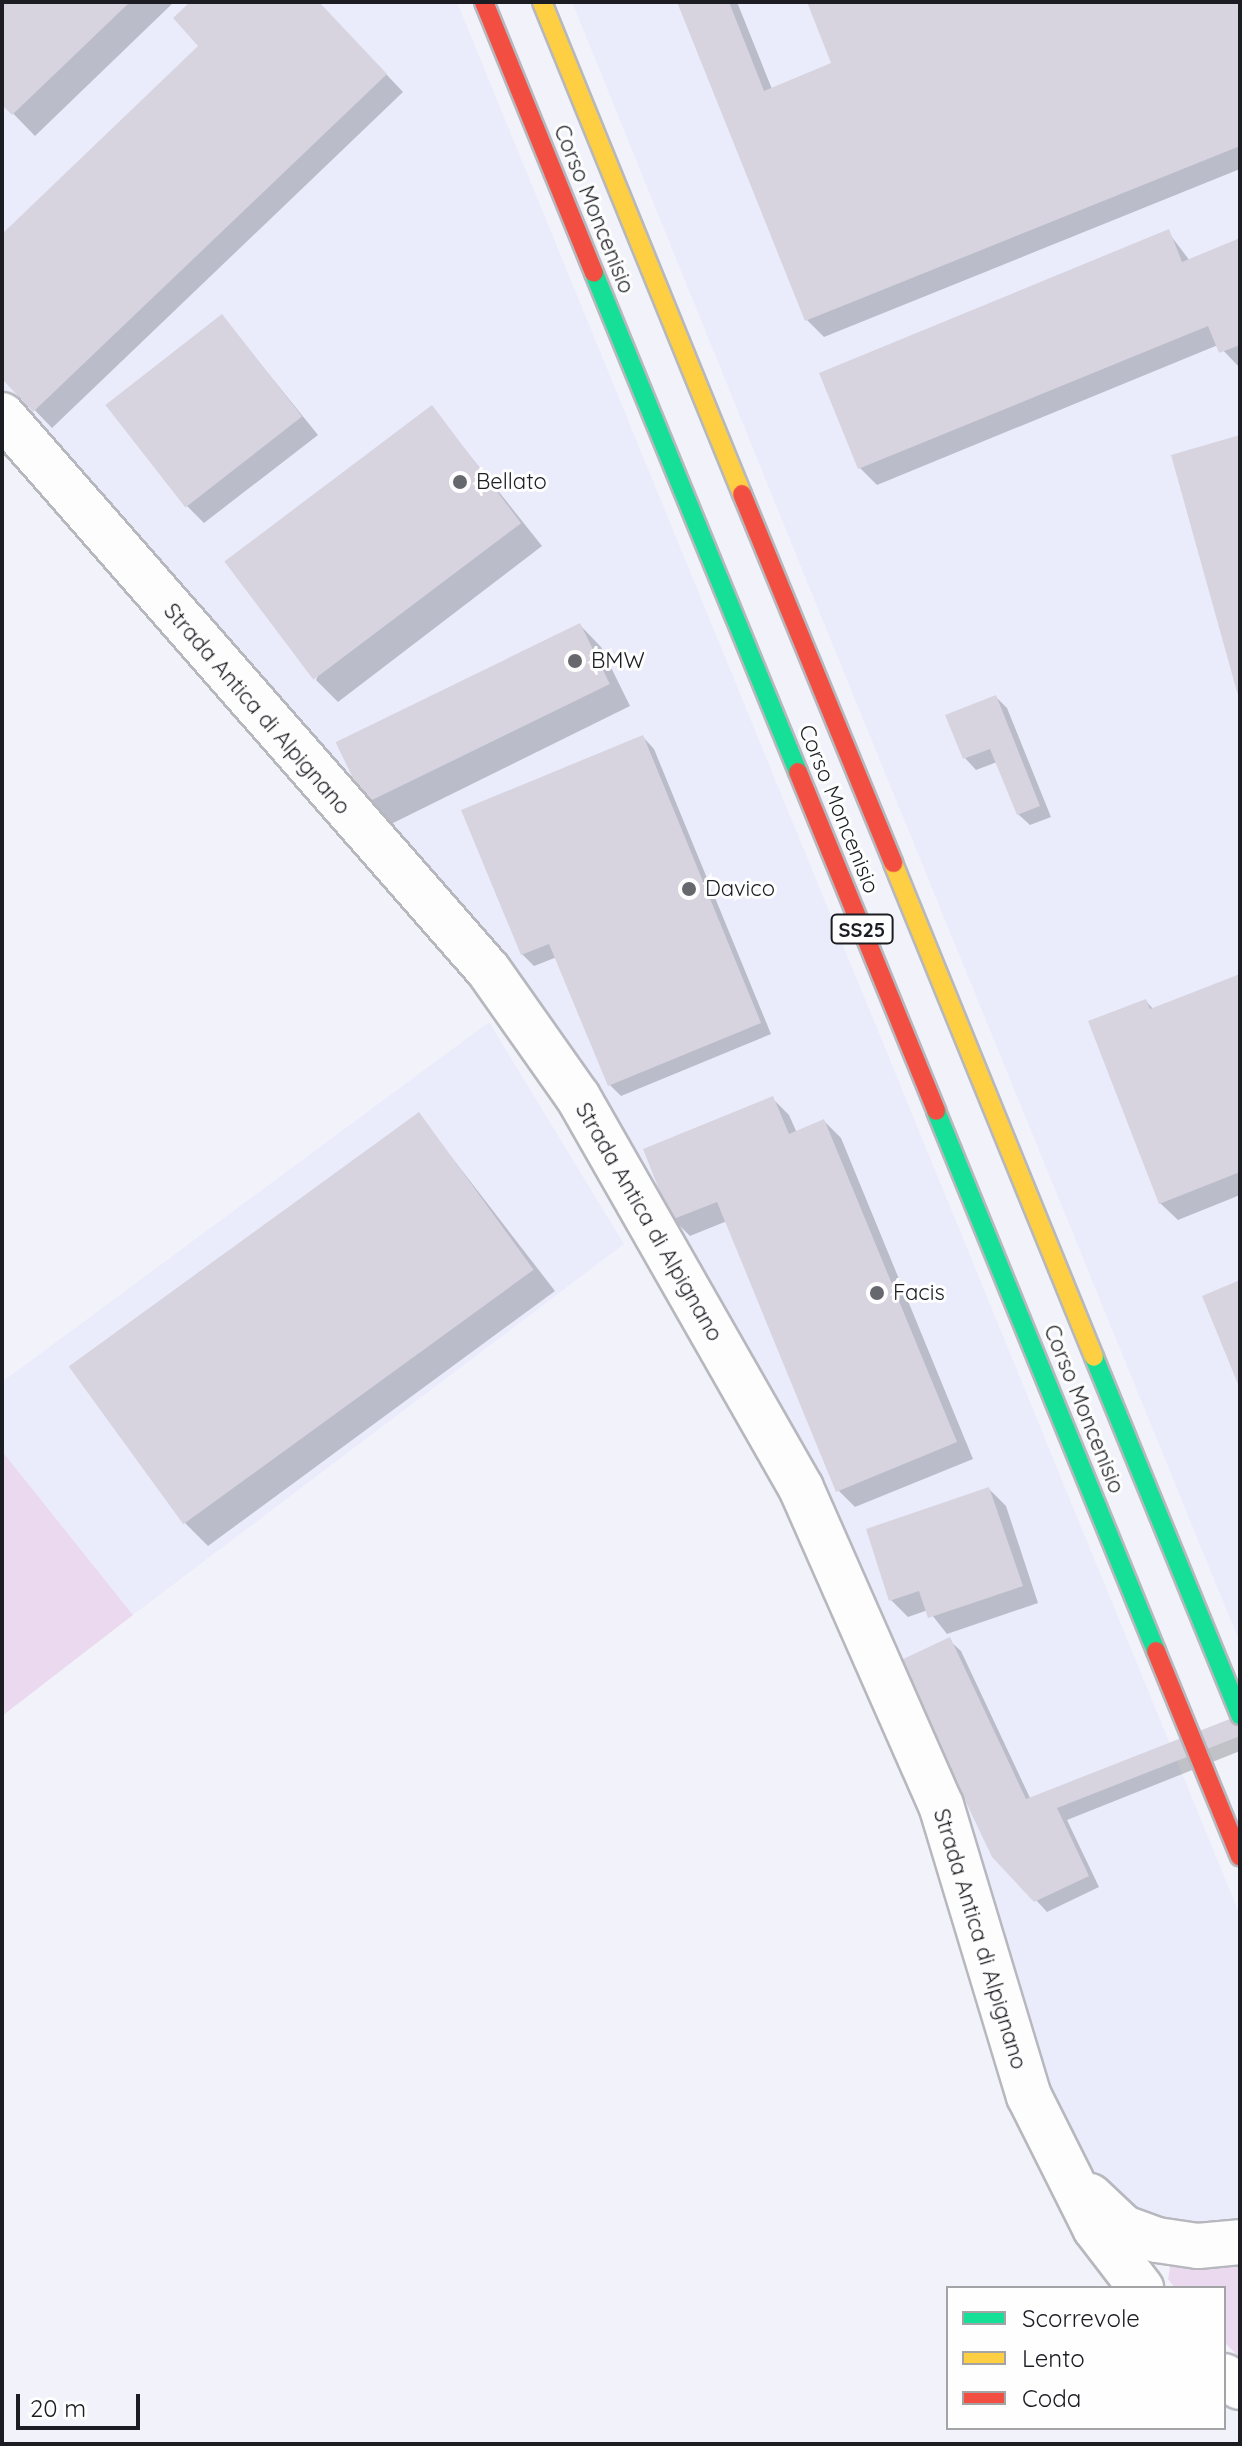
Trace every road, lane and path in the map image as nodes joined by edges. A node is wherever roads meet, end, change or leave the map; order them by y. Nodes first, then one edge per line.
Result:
1 (484, 2) edge
2 (542, 2) edge
3 (2, 415) edge
4 (1240, 1715) edge
5 (1240, 1857) edge
6 (1066, 2168) junction
7 (1240, 2242) edge
8 (1139, 2286) edge

1 - 5 main road, Corso Moncenisio / SS25
2 - 4 main road, Corso Moncenisio / SS25
3 - 6 street, Strada Antica di Alpignano
6 - 7 street, Strada Antica di Alpignano
6 - 8 street, Strada Antica di Alpignano

